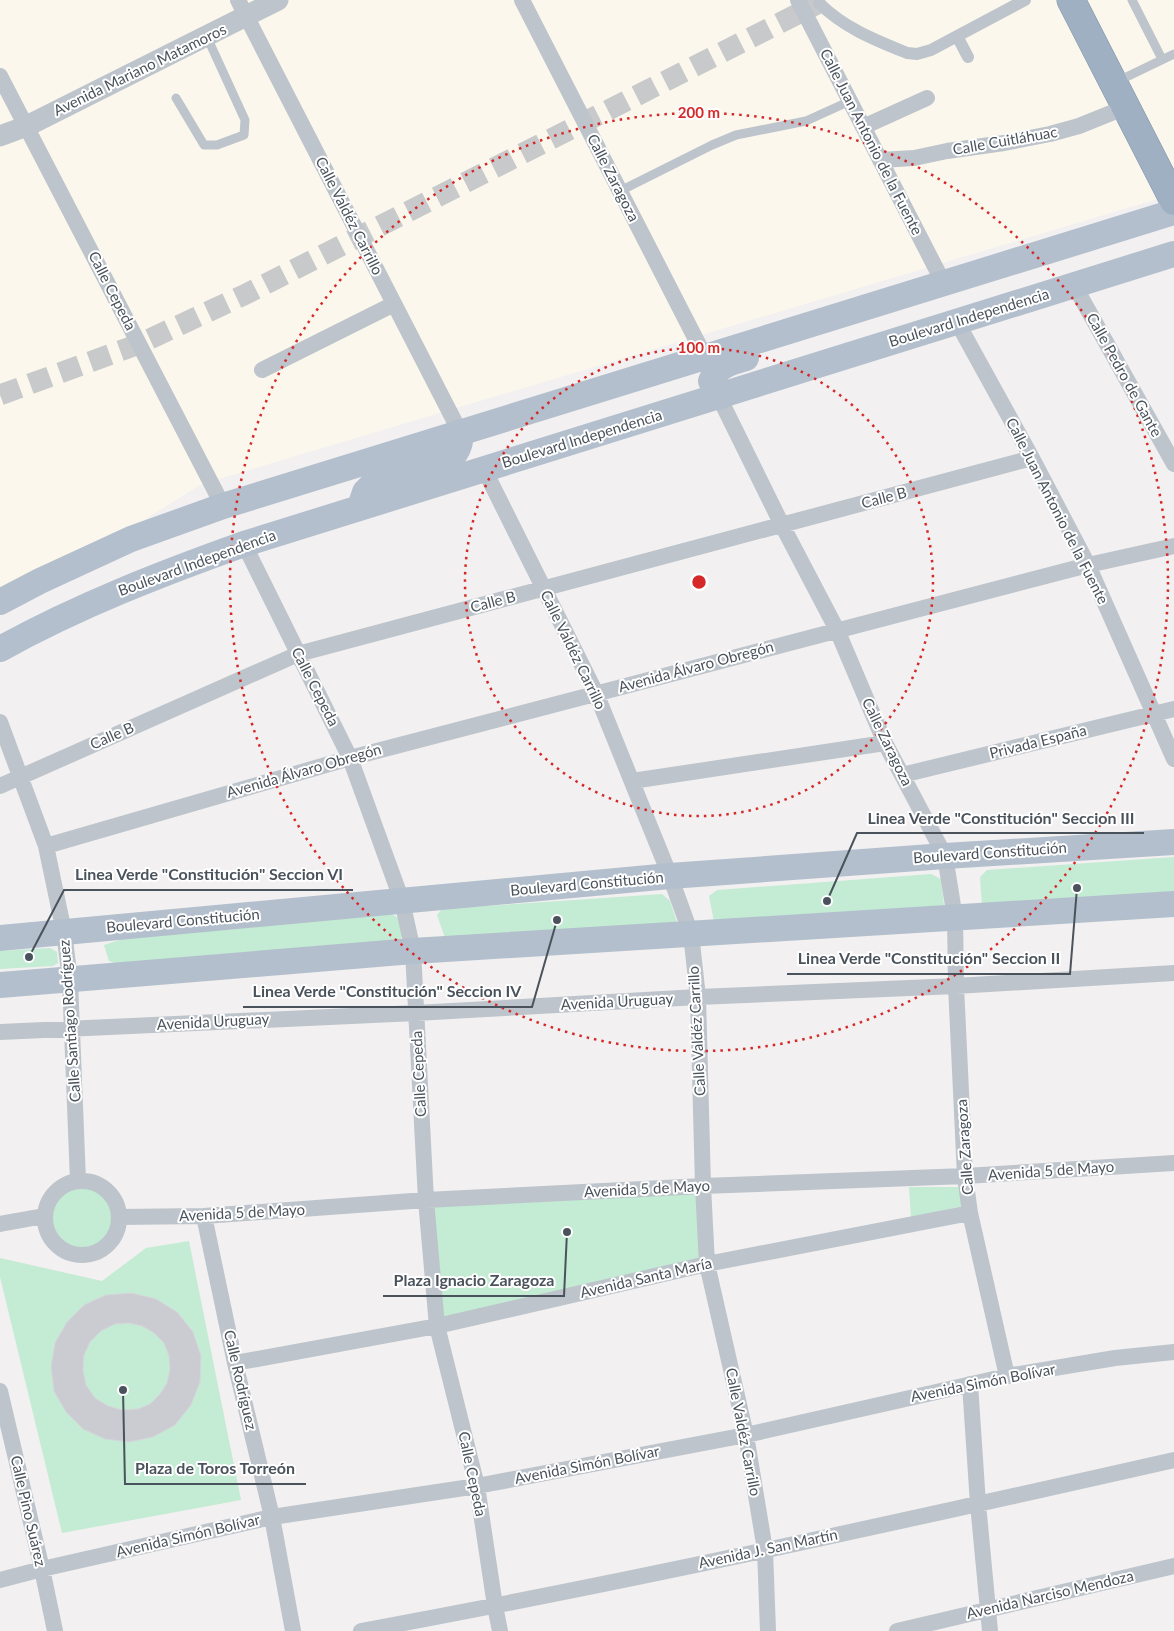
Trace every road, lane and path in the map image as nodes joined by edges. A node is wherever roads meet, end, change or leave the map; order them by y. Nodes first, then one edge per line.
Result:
1 (278, 0) edge
2 (522, 0) edge
3 (798, 0) edge
4 (1025, 0) edge
5 (1071, 0) edge
6 (1132, 0) edge
7 (819, 3) dead end
8 (242, 8) edge
9 (957, 36) junction
10 (207, 37) junction
11 (1174, 54) edge
12 (968, 57) dead end
13 (1162, 59) junction
14 (0, 76) edge
15 (1113, 83) junction
16 (176, 98) dead end
17 (927, 98) dead end
18 (850, 101) junction
19 (1126, 107) junction
20 (27, 126) junction
21 (863, 127) junction
22 (0, 136) edge
23 (880, 160) junction
24 (620, 191) junction
25 (1174, 201) edge
26 (1174, 212) edge
27 (1174, 254) edge
28 (944, 284) junction
29 (1074, 285) junction
30 (394, 304) junction
31 (957, 322) junction
32 (801, 327) junction
33 (705, 357) junction
34 (262, 370) dead end
35 (720, 397) junction
36 (460, 432) junction
37 (1032, 458) junction
38 (1174, 464) edge
39 (484, 469) junction
40 (223, 506) junction
41 (360, 507) junction
42 (782, 525) junction
43 (244, 544) junction
44 (1174, 546) edge
45 (1088, 565) junction
46 (543, 588) junction
47 (0, 602) edge
48 (837, 630) junction
49 (0, 649) edge
50 (298, 654) junction
51 (596, 693) junction
52 (1174, 709) edge
53 (1153, 714) junction
54 (0, 722) edge
55 (885, 743) junction
56 (350, 758) junction
57 (1174, 759) edge
58 (902, 775) junction
59 (20, 776) junction
60 (632, 781) junction
61 (0, 786) edge
62 (1174, 842) edge
63 (46, 846) junction
64 (945, 856) junction
65 (670, 876) junction
66 (402, 901) junction
67 (1174, 904) edge
68 (955, 918) junction
69 (64, 932) junction
70 (691, 934) junction
71 (0, 938) edge
72 (413, 951) junction
73 (1174, 973) edge
74 (70, 980) junction
75 (0, 985) edge
76 (956, 986) junction
77 (698, 997) junction
78 (416, 1013) junction
79 (72, 1028) junction
80 (0, 1032) edge
81 (1174, 1163) edge
82 (965, 1176) junction
83 (78, 1180) junction
84 (702, 1186) junction
85 (426, 1200) junction
86 (970, 1213) junction
87 (44, 1216) junction
88 (204, 1216) junction
89 (119, 1217) junction
90 (0, 1224) edge
91 (707, 1264) junction
92 (437, 1326) junction
93 (1174, 1352) edge
94 (235, 1363) junction
95 (1008, 1376) junction
96 (970, 1384) junction
97 (0, 1391) edge
98 (3, 1421) edge
99 (746, 1434) junction
100 (1174, 1460) edge
101 (477, 1486) junction
102 (978, 1504) junction
103 (272, 1517) junction
104 (765, 1550) junction
105 (1174, 1566) edge
106 (42, 1569) junction
107 (0, 1580) edge
108 (495, 1606) junction
109 (987, 1611) junction
110 (55, 1631) edge
111 (293, 1631) edge
112 (360, 1631) edge
113 (500, 1631) edge
114 (768, 1631) edge
115 (896, 1631) edge
116 (990, 1631) edge

1 - 8 street, Avenida Mariano Matamoros
2 - 24 street, Calle Zaragoza
3 - 18 street, Calle Juan Antonio de la Fuente
4 - 9 street
5 - 15 highway
6 - 13 lane
7 - 9 street
8 - 10 street, Avenida Mariano Matamoros
8 - 30 street, Calle Valdéz Carrillo
9 - 12 street
10 - 16 lane
10 - 20 street, Avenida Mariano Matamoros
11 - 13 lane
13 - 15 lane
14 - 20 street, Calle Cepeda
15 - 19 highway
17 - 21 street
18 - 21 street, Calle Juan Antonio de la Fuente
18 - 24 lane
19 - 23 street, Calle Cuitláhuac
19 - 25 highway
20 - 22 street, Avenida Mariano Matamoros
20 - 40 street, Calle Cepeda
21 - 23 street, Calle Juan Antonio de la Fuente
23 - 28 street, Calle Juan Antonio de la Fuente
24 - 33 street, Calle Zaragoza
26 - 28 main road
27 - 29 main road, Boulevard Independencia
28 - 32 main road
29 - 31 main road, Boulevard Independencia
29 - 38 street, Calle Pedro de Gante
30 - 34 street
30 - 36 street, Calle Valdéz Carrillo
31 - 35 main road, Boulevard Independencia
31 - 37 street, Calle Juan Antonio de la Fuente
32 - 33 main road
32 - 35 main road
33 - 36 main road
35 - 39 main road, Boulevard Independencia
35 - 42 street, Calle Zaragoza
36 - 40 main road
36 - 41 main road
37 - 42 street, Calle B
37 - 45 street, Calle Juan Antonio de la Fuente
39 - 41 main road, Boulevard Independencia
39 - 46 street, Calle Valdéz Carrillo
40 - 47 main road
41 - 43 main road, Boulevard Independencia
42 - 46 street, Calle B
42 - 48 street, Calle Zaragoza
43 - 49 main road, Boulevard Independencia
43 - 50 street, Calle Cepeda
44 - 45 street, Avenida Álvaro Obregón
45 - 48 street, Avenida Álvaro Obregón
45 - 53 street, Calle Juan Antonio de la Fuente
46 - 50 street, Calle B
46 - 51 street, Calle Valdéz Carrillo
48 - 51 street, Avenida Álvaro Obregón
48 - 55 street, Calle Zaragoza
50 - 56 street, Calle Cepeda
50 - 59 street, Calle B
51 - 56 street, Avenida Álvaro Obregón
51 - 60 street, Calle Valdéz Carrillo
52 - 53 street, Privada España
53 - 57 street, Calle Juan Antonio de la Fuente
53 - 58 street, Privada España
54 - 59 street, Calle Santiago Rodríguez
55 - 58 street, Calle Zaragoza
55 - 60 street
56 - 63 street, Avenida Álvaro Obregón
56 - 66 street, Calle Cepeda
58 - 64 street, Calle Zaragoza
59 - 61 street, Calle B
59 - 63 street, Calle Santiago Rodríguez
60 - 65 street, Calle Valdéz Carrillo
62 - 64 main road, Boulevard Constitución
63 - 69 street, Calle Santiago Rodríguez
64 - 65 main road, Boulevard Constitución
64 - 68 street, Calle Zaragoza
65 - 66 main road, Boulevard Constitución
65 - 70 street, Calle Valdéz Carrillo
66 - 69 main road, Boulevard Constitución
66 - 72 street, Calle Cepeda
67 - 68 main road
68 - 70 main road
68 - 76 street, Calle Zaragoza
69 - 71 main road, Boulevard Constitución
69 - 74 street, Calle Santiago Rodríguez
70 - 72 main road
70 - 77 street, Calle Valdéz Carrillo
72 - 74 main road
72 - 78 street, Calle Cepeda
73 - 76 street, Avenida Uruguay
74 - 75 main road
74 - 79 street, Calle Santiago Rodríguez
76 - 77 street, Avenida Uruguay
76 - 82 street, Calle Zaragoza
77 - 78 street, Avenida Uruguay
77 - 84 street, Calle Valdéz Carrillo
78 - 79 street, Avenida Uruguay
78 - 85 street, Calle Cepeda
79 - 80 street, Avenida Uruguay
79 - 83 street, Calle Santiago Rodríguez
81 - 82 street, Avenida 5 de Mayo
82 - 84 street, Avenida 5 de Mayo
82 - 86 street, Calle Zaragoza
83 - 87 street
83 - 89 street
84 - 85 street, Avenida 5 de Mayo
84 - 91 street, Calle Valdéz Carrillo
85 - 88 street, Avenida 5 de Mayo
85 - 92 street, Calle Cepeda
86 - 91 street, Avenida Santa María
86 - 95 street, Calle Zaragoza
87 - 89 street
87 - 90 street
88 - 89 street, Avenida 5 de Mayo
88 - 94 street, Calle Rodríguez
91 - 92 street, Avenida Santa María
91 - 99 street, Calle Valdéz Carrillo
92 - 94 street, Avenida Santa María
92 - 101 street, Calle Cepeda
93 - 95 street, Avenida Simón Bolívar
94 - 103 street, Calle Rodríguez
95 - 96 street, Avenida Simón Bolívar
96 - 99 street, Avenida Simón Bolívar
96 - 102 street
97 - 98 street, Calle Pino Suárez
98 - 106 street, Calle Pino Suárez
99 - 101 street, Avenida Simón Bolívar
99 - 104 street, Calle Valdéz Carrillo
100 - 102 street, Avenida J. San Martín
101 - 103 street, Avenida Simón Bolívar
101 - 108 street, Calle Cepeda
102 - 104 street, Avenida J. San Martín
102 - 109 street
103 - 106 street, Avenida Simón Bolívar
103 - 111 street, Calle Rodríguez
104 - 108 street, Avenida J. San Martín
104 - 114 street, Calle Valdéz Carrillo
105 - 109 street, Avenida Narciso Mendoza
106 - 107 street, Avenida Simón Bolívar
106 - 110 street, Calle Pino Suárez
108 - 112 street, Avenida J. San Martín
108 - 113 street, Calle Cepeda
109 - 115 street, Avenida Narciso Mendoza
109 - 116 street

